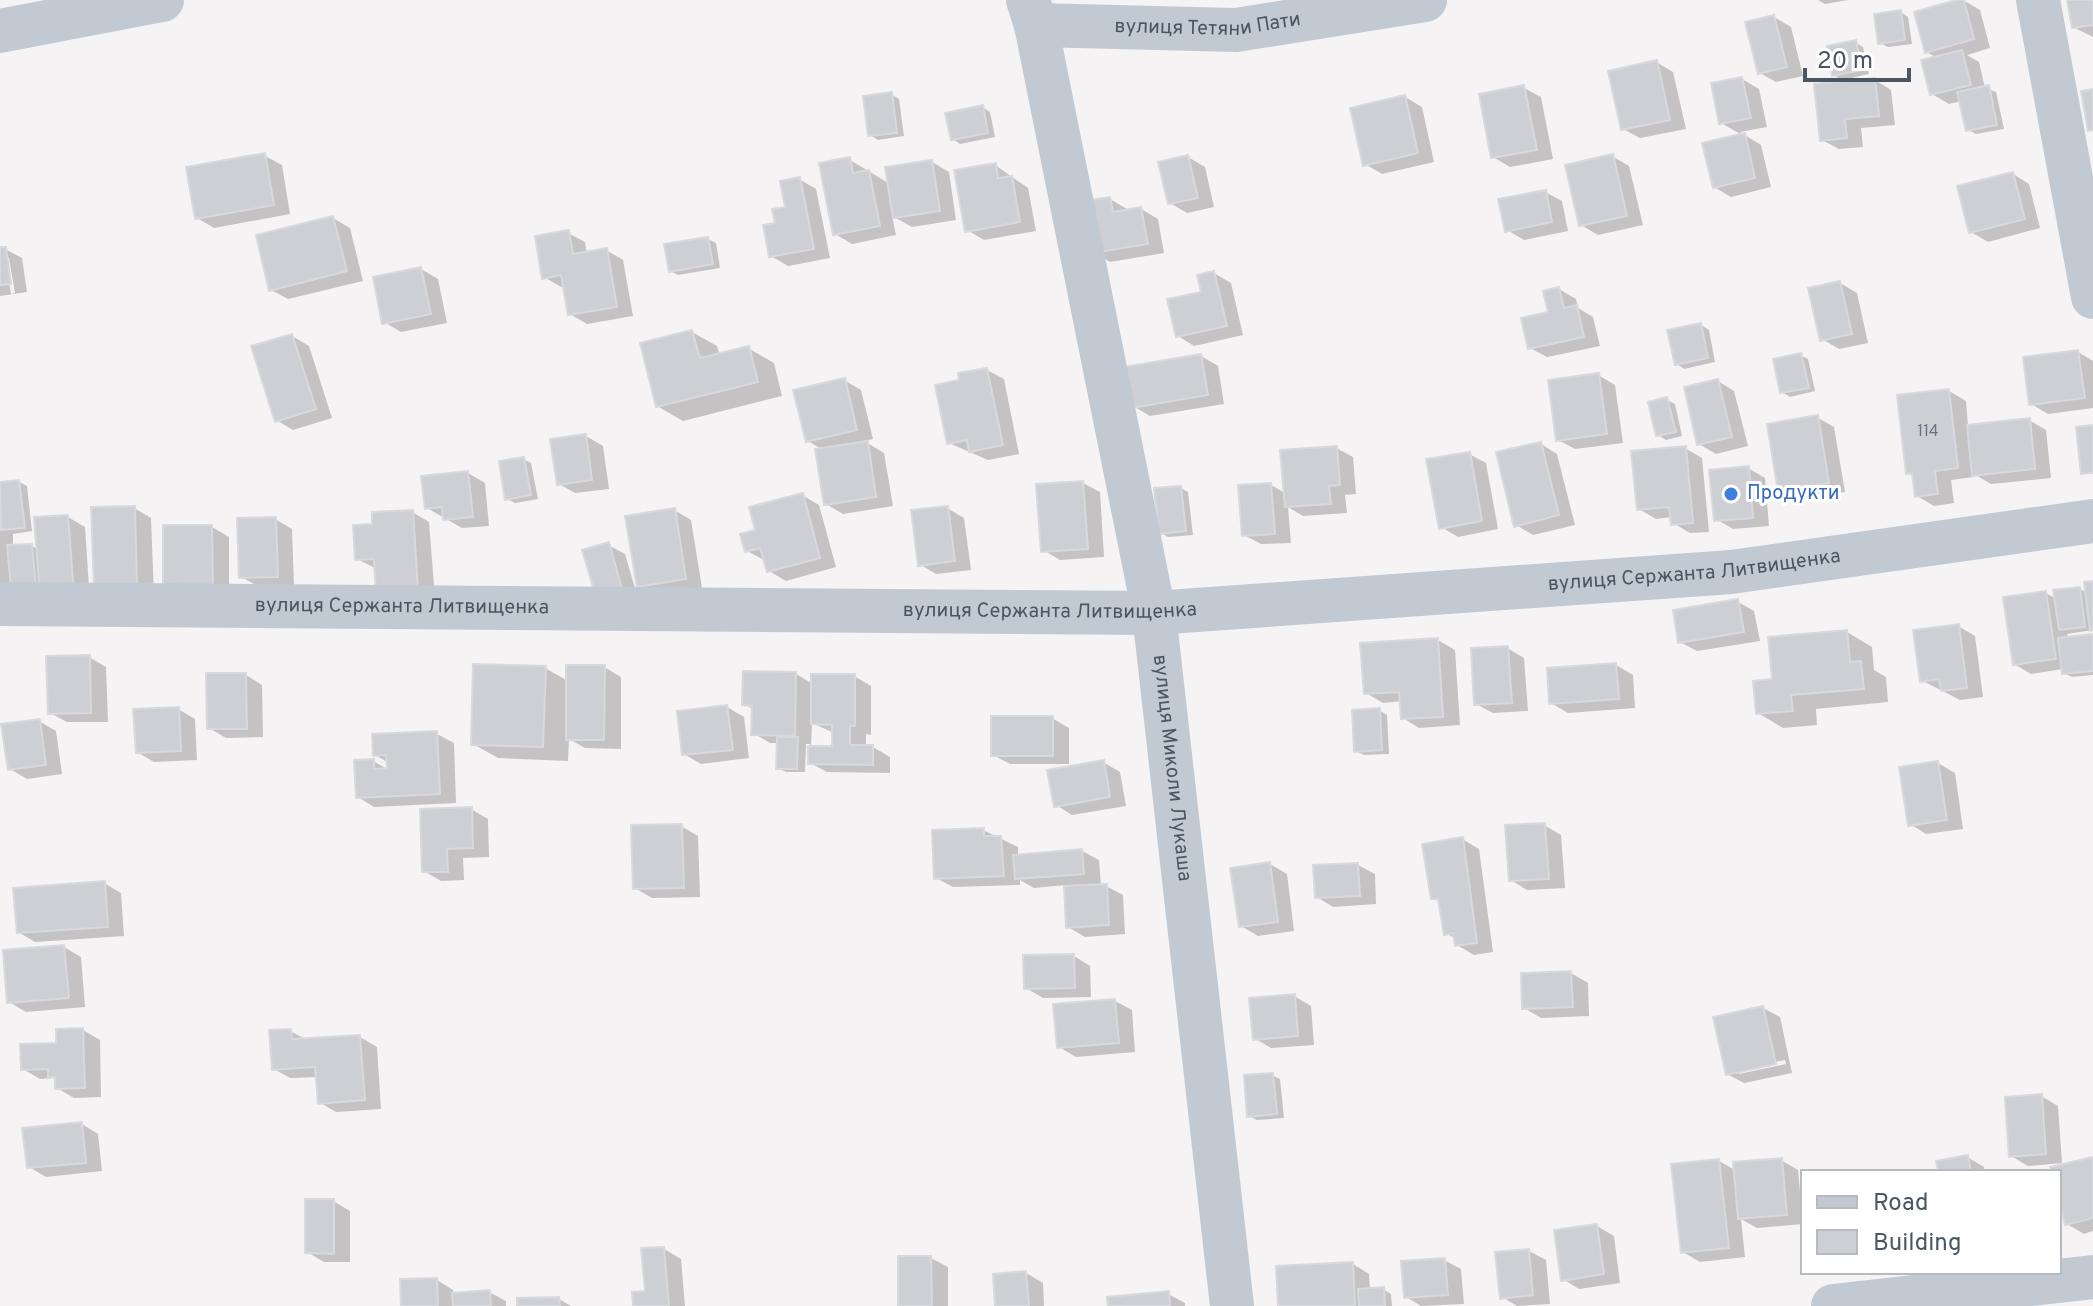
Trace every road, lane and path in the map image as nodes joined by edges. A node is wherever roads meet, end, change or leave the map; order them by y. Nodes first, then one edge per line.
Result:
1 (162, 0) edge
2 (1425, 0) edge
3 (2038, 0) edge
4 (1032, 13) edge
5 (0, 31) edge
6 (2093, 297) edge
7 (2093, 521) edge
8 (0, 604) edge
9 (1154, 613) junction
10 (2093, 1277) edge
11 (1232, 1306) edge
12 (1833, 1306) edge

1 - 5 street
2 - 4 street, вулиця Тетяни Пати
3 - 6 street
4 - 9 street, вулиця Миколи Лукаша
7 - 9 street, вулиця Сержанта Литвищенка
8 - 9 street, вулиця Сержанта Литвищенка
9 - 11 street, вулиця Миколи Лукаша
10 - 12 street

